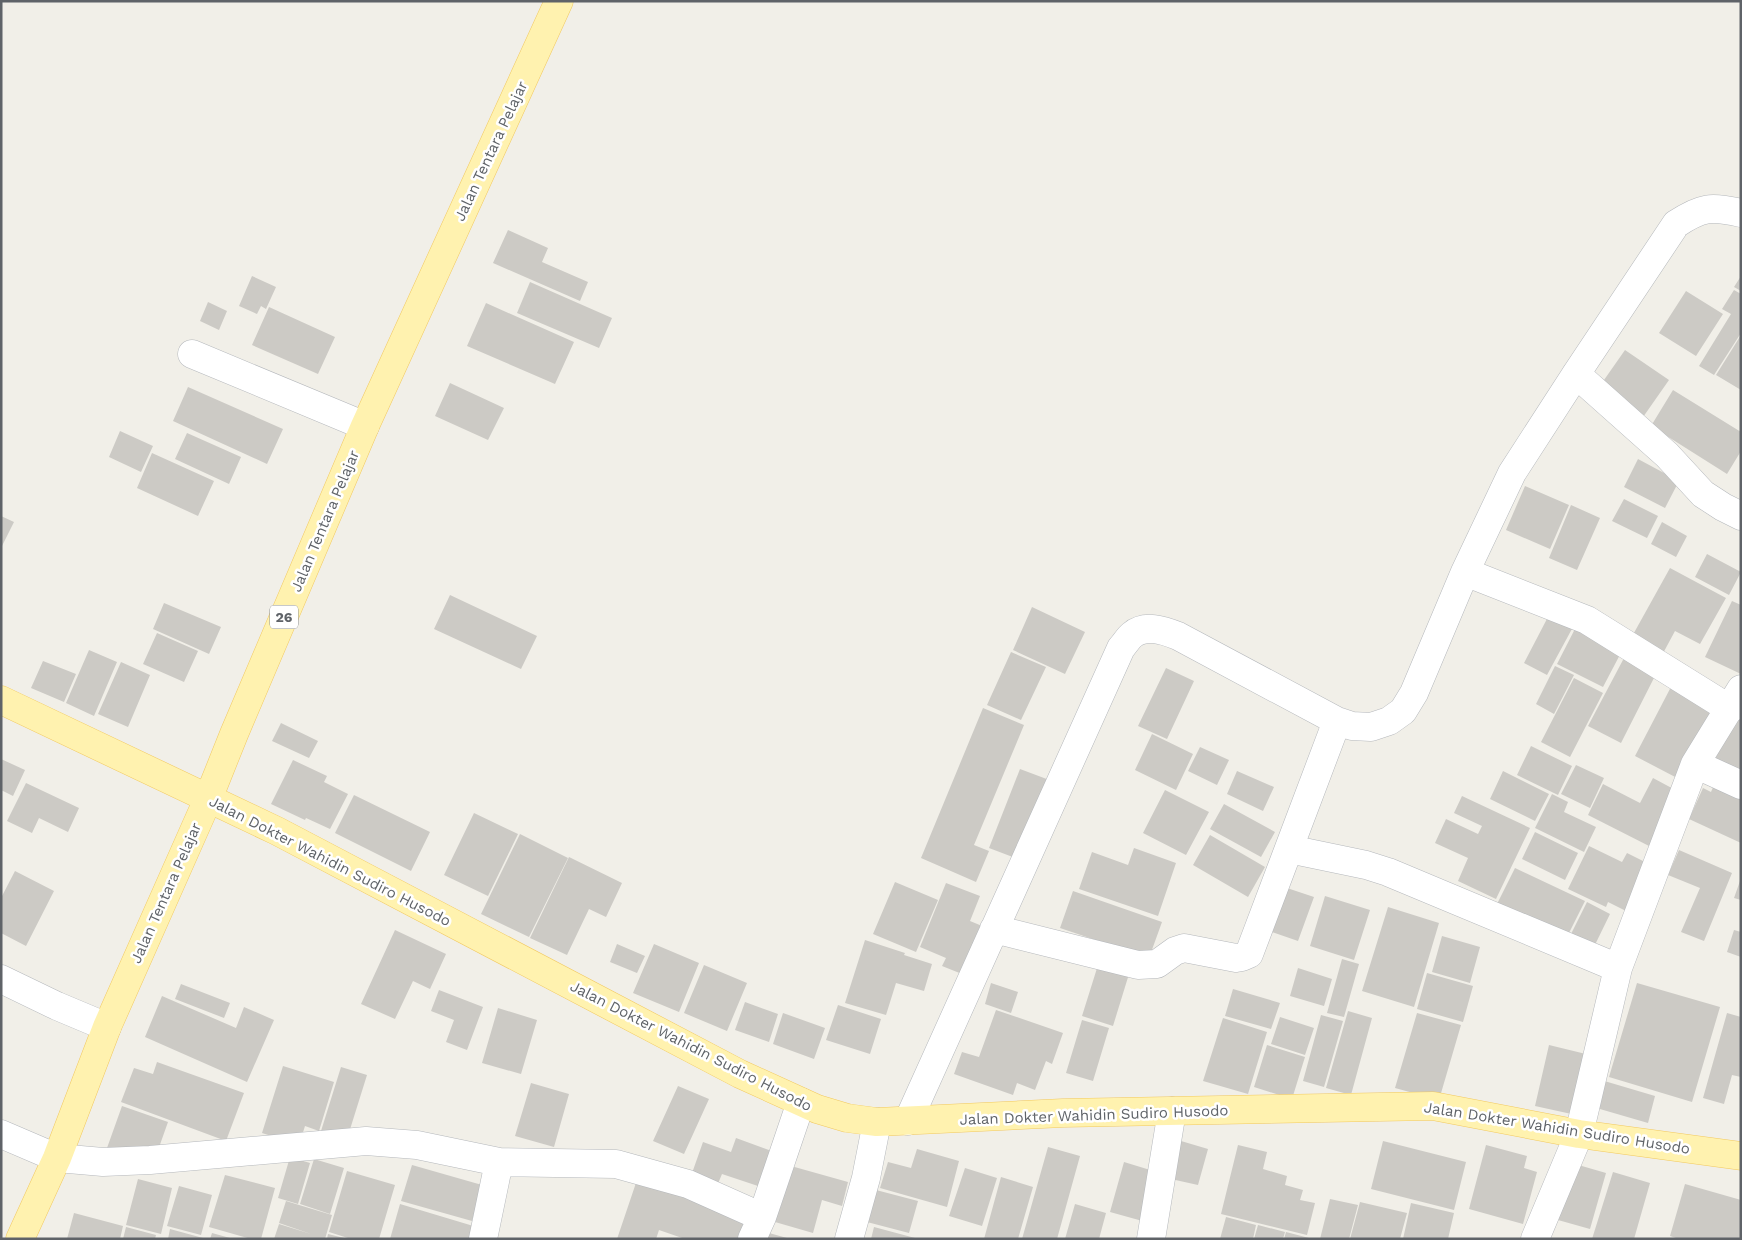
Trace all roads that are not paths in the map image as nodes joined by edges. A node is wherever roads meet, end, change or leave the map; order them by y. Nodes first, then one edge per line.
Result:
1 (559, 1) edge
2 (1741, 213) edge
3 (192, 354) dead end
4 (1576, 374) junction
5 (365, 426) junction
6 (1741, 516) edge
7 (1464, 572) junction
8 (1735, 699) edge
9 (1, 700) edge
10 (1337, 721) junction
11 (1695, 764) junction
12 (1741, 785) edge
13 (208, 799) junction
14 (1289, 849) junction
15 (994, 929) junction
16 (1618, 968) junction
17 (1, 979) edge
18 (107, 1027) junction
19 (801, 1102) junction
20 (1172, 1111) junction
21 (908, 1121) junction
22 (877, 1122) junction
23 (1, 1134) edge
24 (1579, 1134) junction
25 (1741, 1156) edge
26 (57, 1158) junction
27 (498, 1162) junction
28 (757, 1228) edge
29 (20, 1239) edge
30 (483, 1239) edge
31 (849, 1239) edge
32 (1151, 1239) edge
33 (1535, 1239) edge

1 - 5 main road, Jalan Tentara Pelajar / 26
2 - 4 street
3 - 5 street
4 - 6 street
4 - 7 street
5 - 13 main road, Jalan Tentara Pelajar / 26
7 - 8 street
7 - 10 street
8 - 11 street
9 - 13 main road, Jalan Dokter Wahidin Sudiro Husodo
10 - 14 street
10 - 15 street
11 - 12 street
11 - 16 street
13 - 18 main road, Jalan Tentara Pelajar / 26
13 - 19 main road, Jalan Dokter Wahidin Sudiro Husodo
14 - 15 street
14 - 16 street
15 - 21 street
16 - 24 street
17 - 18 street
18 - 26 main road, Jalan Tentara Pelajar / 26
19 - 22 main road, Jalan Dokter Wahidin Sudiro Husodo
19 - 28 street
20 - 21 main road, Jalan Dokter Wahidin Sudiro Husodo
20 - 24 main road, Jalan Dokter Wahidin Sudiro Husodo
20 - 32 street
21 - 22 main road, Jalan Dokter Wahidin Sudiro Husodo
22 - 31 street
23 - 26 street
24 - 25 main road, Jalan Dokter Wahidin Sudiro Husodo
24 - 33 street
26 - 27 street
26 - 29 main road, Jalan Tentara Pelajar / 26
27 - 28 street
27 - 30 street

